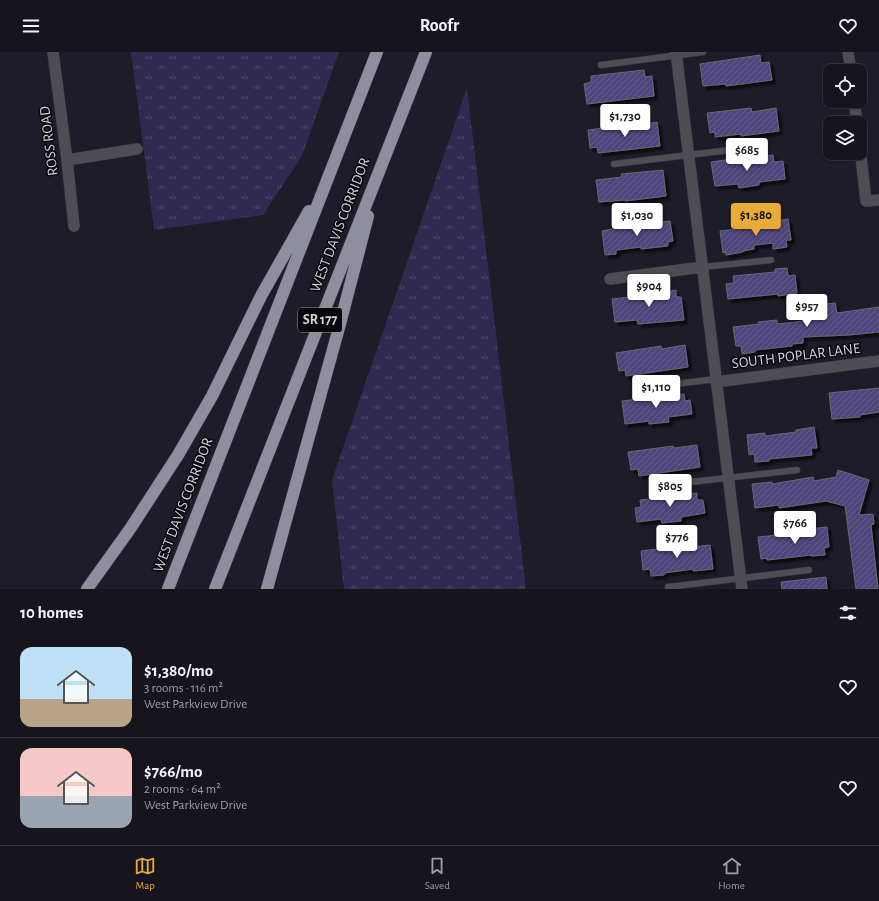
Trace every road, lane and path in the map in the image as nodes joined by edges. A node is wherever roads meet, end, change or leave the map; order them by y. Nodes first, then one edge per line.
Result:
1 (54, 52) edge
2 (377, 52) edge
3 (426, 52) edge
4 (703, 52) edge
5 (851, 52) edge
6 (676, 54) edge
7 (851, 64) edge
8 (601, 65) dead end
9 (763, 146) dead end
10 (137, 149) dead end
11 (689, 154) junction
12 (67, 160) junction
13 (861, 160) edge
14 (614, 164) dead end
15 (381, 166) junction
16 (327, 181) junction
17 (879, 200) edge
18 (74, 226) dead end
19 (771, 260) dead end
20 (703, 267) junction
21 (610, 279) dead end
22 (879, 361) edge
23 (716, 380) junction
24 (643, 388) dead end
25 (797, 470) dead end
26 (728, 478) junction
27 (656, 486) dead end
28 (809, 570) dead end
29 (741, 583) edge
30 (668, 587) dead end
31 (86, 589) edge
32 (168, 589) edge
33 (215, 589) edge
34 (267, 589) edge

1 - 12 street, ROSS ROAD
2 - 16 highway, WEST DAVIS CORRIDOR / SR 177
3 - 15 highway, WEST DAVIS CORRIDOR / SR 177
4 - 6 lane
5 - 7 street
6 - 8 lane
6 - 11 street
9 - 11 lane
10 - 12 street
11 - 14 lane
11 - 20 street
12 - 18 street, ROSS ROAD
13 - 17 street
15 - 33 highway, WEST DAVIS CORRIDOR / SR 177
15 - 34 highway
16 - 31 highway
16 - 32 highway, WEST DAVIS CORRIDOR / SR 177
19 - 20 lane
20 - 21 street
20 - 23 street
22 - 23 street, SOUTH POPLAR LANE
23 - 24 lane
23 - 26 street
25 - 26 lane
26 - 27 lane
26 - 29 street
28 - 29 lane
29 - 30 lane

